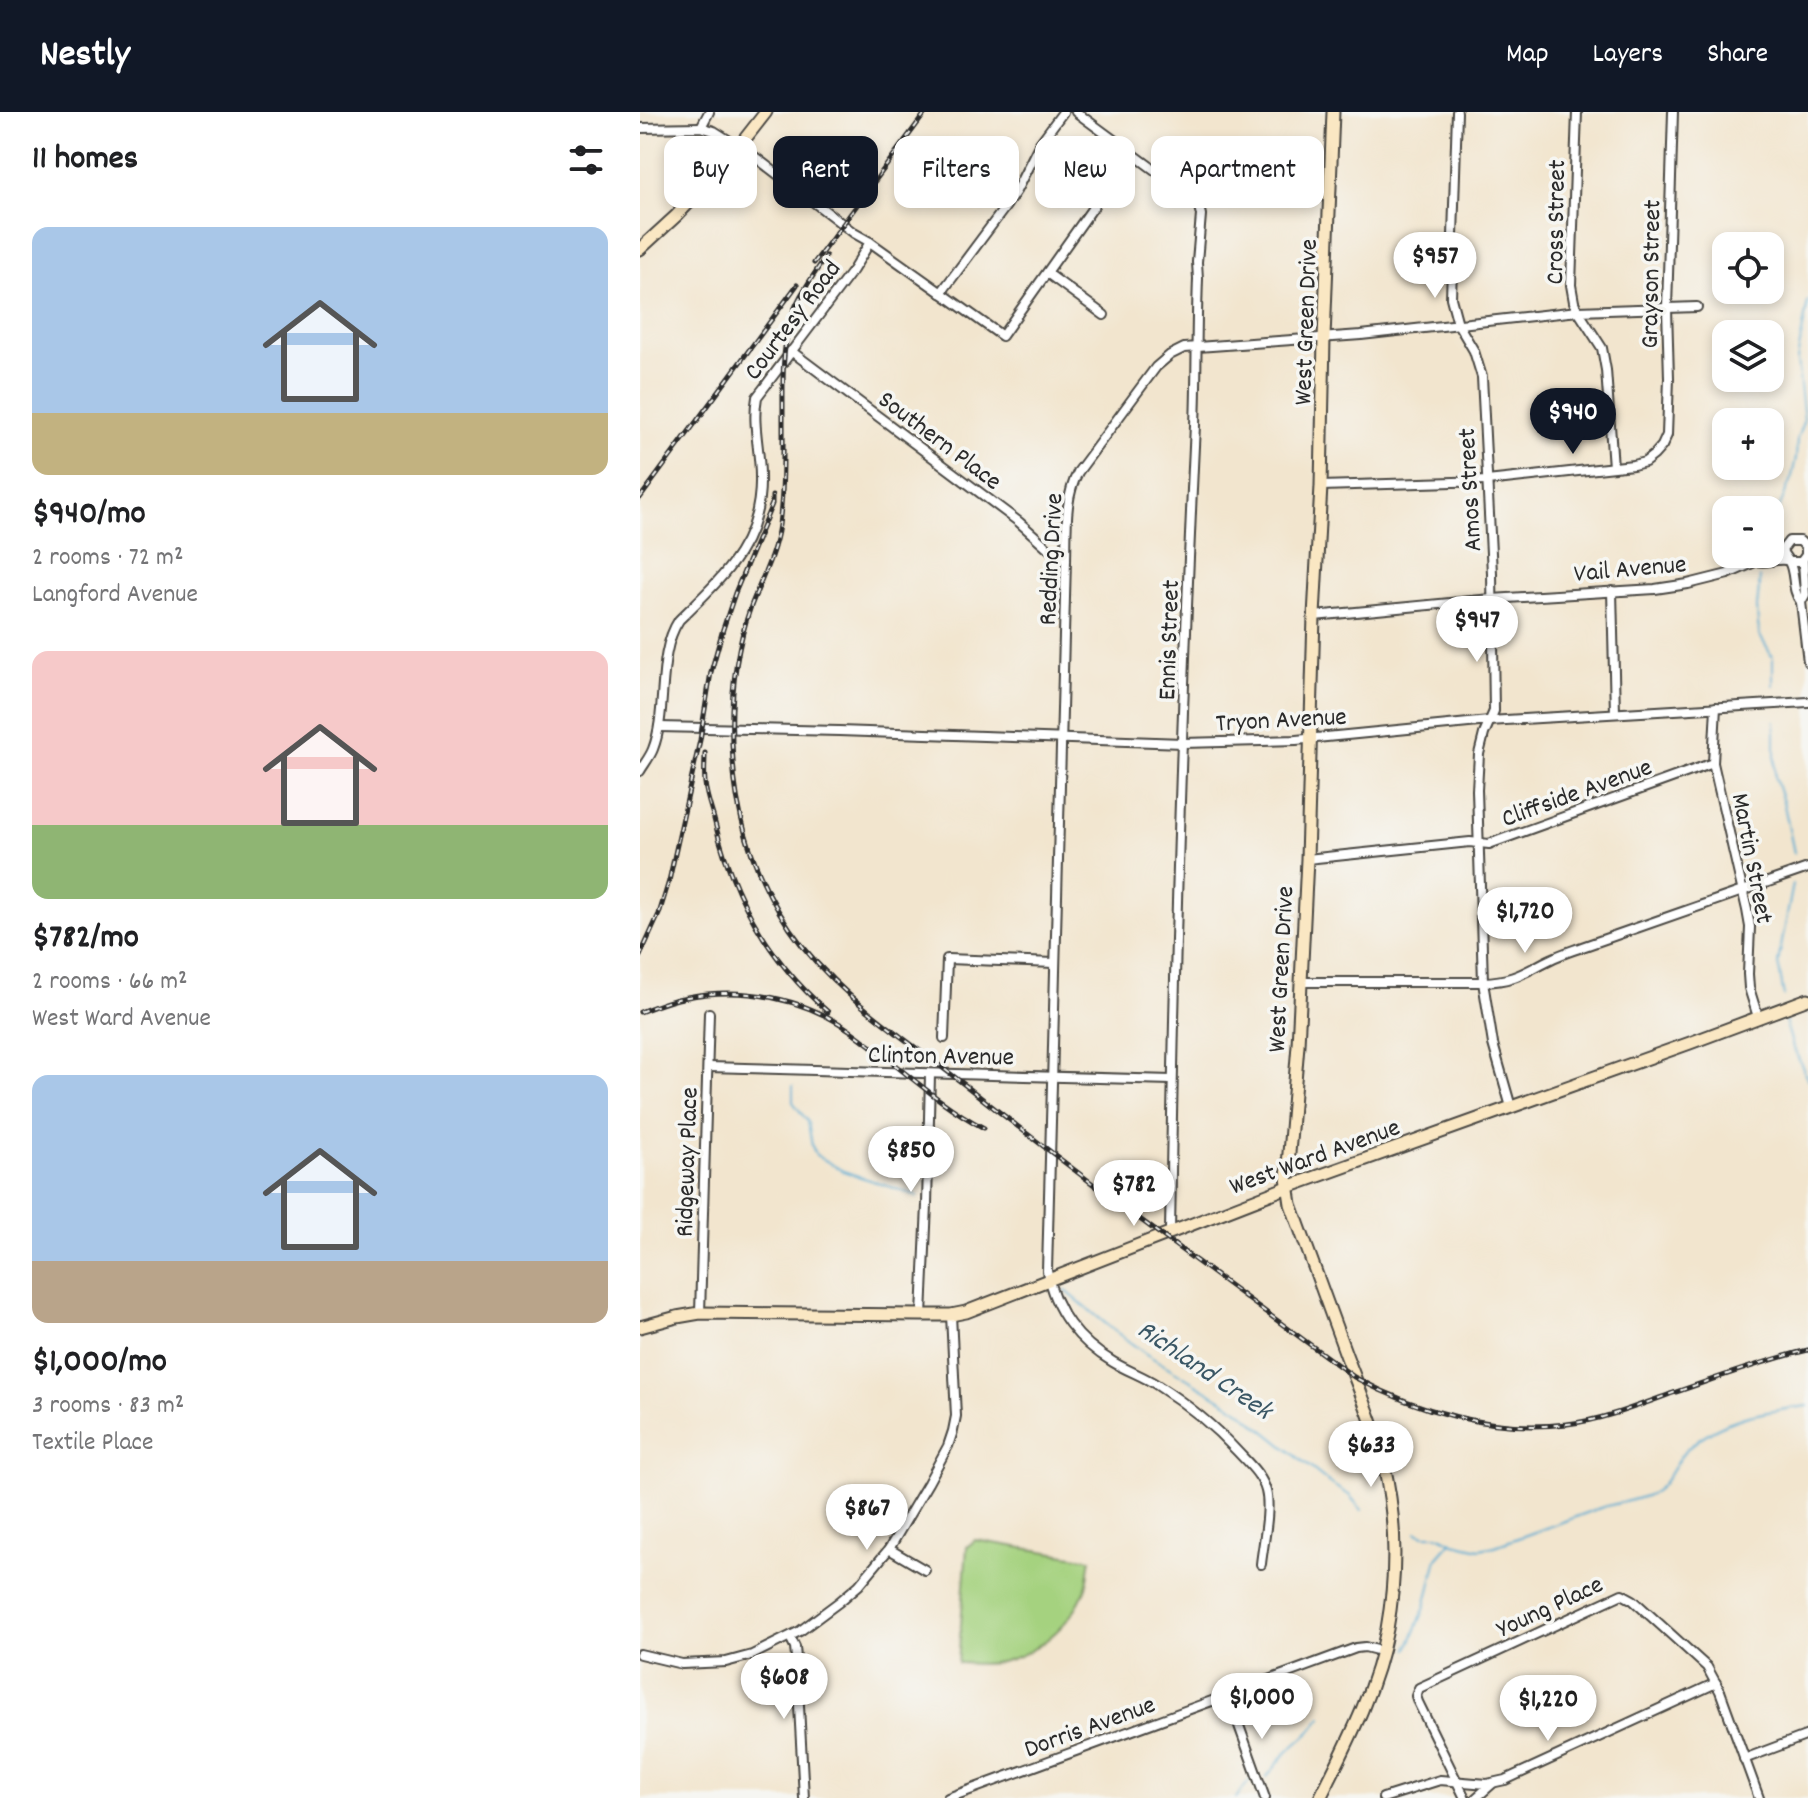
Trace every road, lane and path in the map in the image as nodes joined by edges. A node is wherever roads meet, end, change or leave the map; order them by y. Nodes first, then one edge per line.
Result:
1 (709, 112) edge
2 (766, 112) edge
3 (1063, 112) edge
4 (1076, 112) edge
5 (1333, 112) edge
6 (1457, 112) edge
7 (1577, 112) edge
8 (1673, 112) edge
9 (701, 127) junction
10 (640, 128) edge
11 (721, 136) edge
12 (748, 136) edge
13 (757, 159) edge
14 (682, 208) edge
15 (1093, 208) edge
16 (870, 242) junction
17 (640, 249) edge
18 (1047, 273) junction
19 (941, 293) junction
20 (1697, 307) dead end
21 (1667, 308) junction
22 (1578, 311) junction
23 (1104, 315) dead end
24 (1458, 324) junction
25 (1324, 338) junction
26 (1195, 347) junction
27 (791, 351) junction
28 (1613, 467) junction
29 (1487, 481) junction
30 (1321, 486) junction
31 (1804, 541) edge
32 (1784, 546) edge
33 (1784, 555) edge
34 (1806, 556) edge
35 (1066, 560) junction
36 (1784, 560) edge
37 (1788, 561) junction
38 (1741, 568) edge
39 (1612, 591) junction
40 (1492, 599) junction
41 (1801, 602) junction
42 (1314, 616) junction
43 (1808, 662) edge
44 (1808, 702) edge
45 (1716, 707) junction
46 (1615, 713) junction
47 (1489, 721) junction
48 (659, 727) junction
49 (1061, 738) junction
50 (1311, 739) junction
51 (1183, 743) junction
52 (1713, 763) junction
53 (640, 771) edge
54 (1479, 843) junction
55 (1307, 859) junction
56 (1808, 868) edge
57 (1743, 890) junction
58 (1055, 963) junction
59 (1301, 982) junction
60 (1483, 982) junction
61 (1808, 999) edge
62 (709, 1013) dead end
63 (1758, 1017) junction
64 (944, 1038) dead end
65 (708, 1067) junction
66 (930, 1074) junction
67 (1052, 1077) junction
68 (1172, 1080) junction
69 (1511, 1107) junction
70 (1288, 1187) junction
71 (1170, 1232) junction
72 (1048, 1281) junction
73 (700, 1313) junction
74 (922, 1315) junction
75 (951, 1315) junction
76 (640, 1327) edge
77 (889, 1549) junction
78 (1261, 1564) dead end
79 (925, 1570) dead end
80 (790, 1637) junction
81 (1381, 1651) junction
82 (640, 1654) edge
83 (1716, 1683) junction
84 (1228, 1695) junction
85 (1808, 1735) edge
86 (1744, 1759) junction
87 (1456, 1780) junction
88 (1493, 1783) junction
89 (1757, 1797) edge
90 (804, 1798) edge
91 (948, 1798) edge
92 (1265, 1798) edge
93 (1320, 1798) edge
94 (1383, 1798) edge
95 (1465, 1798) edge
96 (1476, 1798) edge

1 - 9 street
2 - 12 main road
3 - 19 street
4 - 26 street, Ennis Street
5 - 25 main road, West Green Drive
6 - 24 street, Amos Street
7 - 22 street, Cross Street
8 - 21 street, Grayson Street
9 - 10 street
9 - 11 street
13 - 16 street
14 - 17 main road
15 - 18 street
16 - 19 street
16 - 27 street, Courtesy Road
18 - 19 street
18 - 23 street
20 - 21 street, Redding Drive
21 - 22 street, Redding Drive
21 - 28 street, Grayson Street
22 - 24 street, Redding Drive
22 - 28 street, Cross Street
24 - 25 street, Redding Drive
24 - 29 street, Amos Street
25 - 26 street, Redding Drive
25 - 30 main road, West Green Drive
26 - 35 street, Redding Drive
26 - 51 street, Ennis Street
27 - 35 street, Southern Place
27 - 48 street, Courtesy Road
28 - 29 street
29 - 30 street
29 - 40 street, Amos Street
30 - 42 main road, West Green Drive
31 - 32 street
31 - 34 street
33 - 37 street
34 - 37 street
34 - 41 street
35 - 49 street, Redding Drive
36 - 37 street, Vail Avenue
37 - 41 street
38 - 39 street, Vail Avenue
39 - 40 street, Vail Avenue
39 - 46 street
40 - 42 street, Vail Avenue
40 - 47 street, Amos Street
41 - 43 street
42 - 50 main road, West Green Drive
44 - 45 street, Tryon Avenue
45 - 46 street, Tryon Avenue
45 - 52 street, Martin Street
46 - 47 street, Tryon Avenue
47 - 50 street, Tryon Avenue
47 - 54 street, Amos Street
48 - 49 street, Tryon Avenue
48 - 53 street, Courtesy Road
49 - 51 street, Tryon Avenue
49 - 58 street, Redding Drive
50 - 51 street, Tryon Avenue
50 - 55 main road, West Green Drive
51 - 68 street, Ennis Street
52 - 54 street, Cliffside Avenue
52 - 57 street, Martin Street
54 - 55 street, Cliffside Avenue
54 - 60 street, Amos Street
55 - 59 main road, West Green Drive
56 - 57 street
57 - 60 street
57 - 63 street, Martin Street
58 - 64 street
58 - 67 street, Redding Drive
59 - 60 street
59 - 70 main road, West Green Drive
60 - 69 street, Amos Street
61 - 63 main road, West Ward Avenue
62 - 65 street, Ridgeway Place
63 - 69 main road, West Ward Avenue
65 - 66 street, Clinton Avenue
65 - 73 street, Ridgeway Place
66 - 67 street, Clinton Avenue
66 - 74 street
67 - 68 street, Clinton Avenue
67 - 72 street, Redding Drive
68 - 71 street, Ennis Street
69 - 70 main road, West Ward Avenue
70 - 71 main road, West Ward Avenue
70 - 81 main road, West Green Drive
71 - 72 main road, West Ward Avenue
72 - 75 main road, West Ward Avenue
72 - 78 street
73 - 74 main road, West Ward Avenue
73 - 76 main road, West Ward Avenue
74 - 75 main road, West Ward Avenue
75 - 77 street
77 - 79 street
77 - 80 street
80 - 82 street
80 - 90 street
81 - 84 street, Dorris Avenue
81 - 93 main road, West Green Drive
83 - 86 street
83 - 87 street, Young Place
83 - 88 street
84 - 91 street, Dorris Avenue
84 - 92 street
85 - 86 street
86 - 89 street
87 - 88 street
87 - 94 street
87 - 95 street
88 - 96 street

